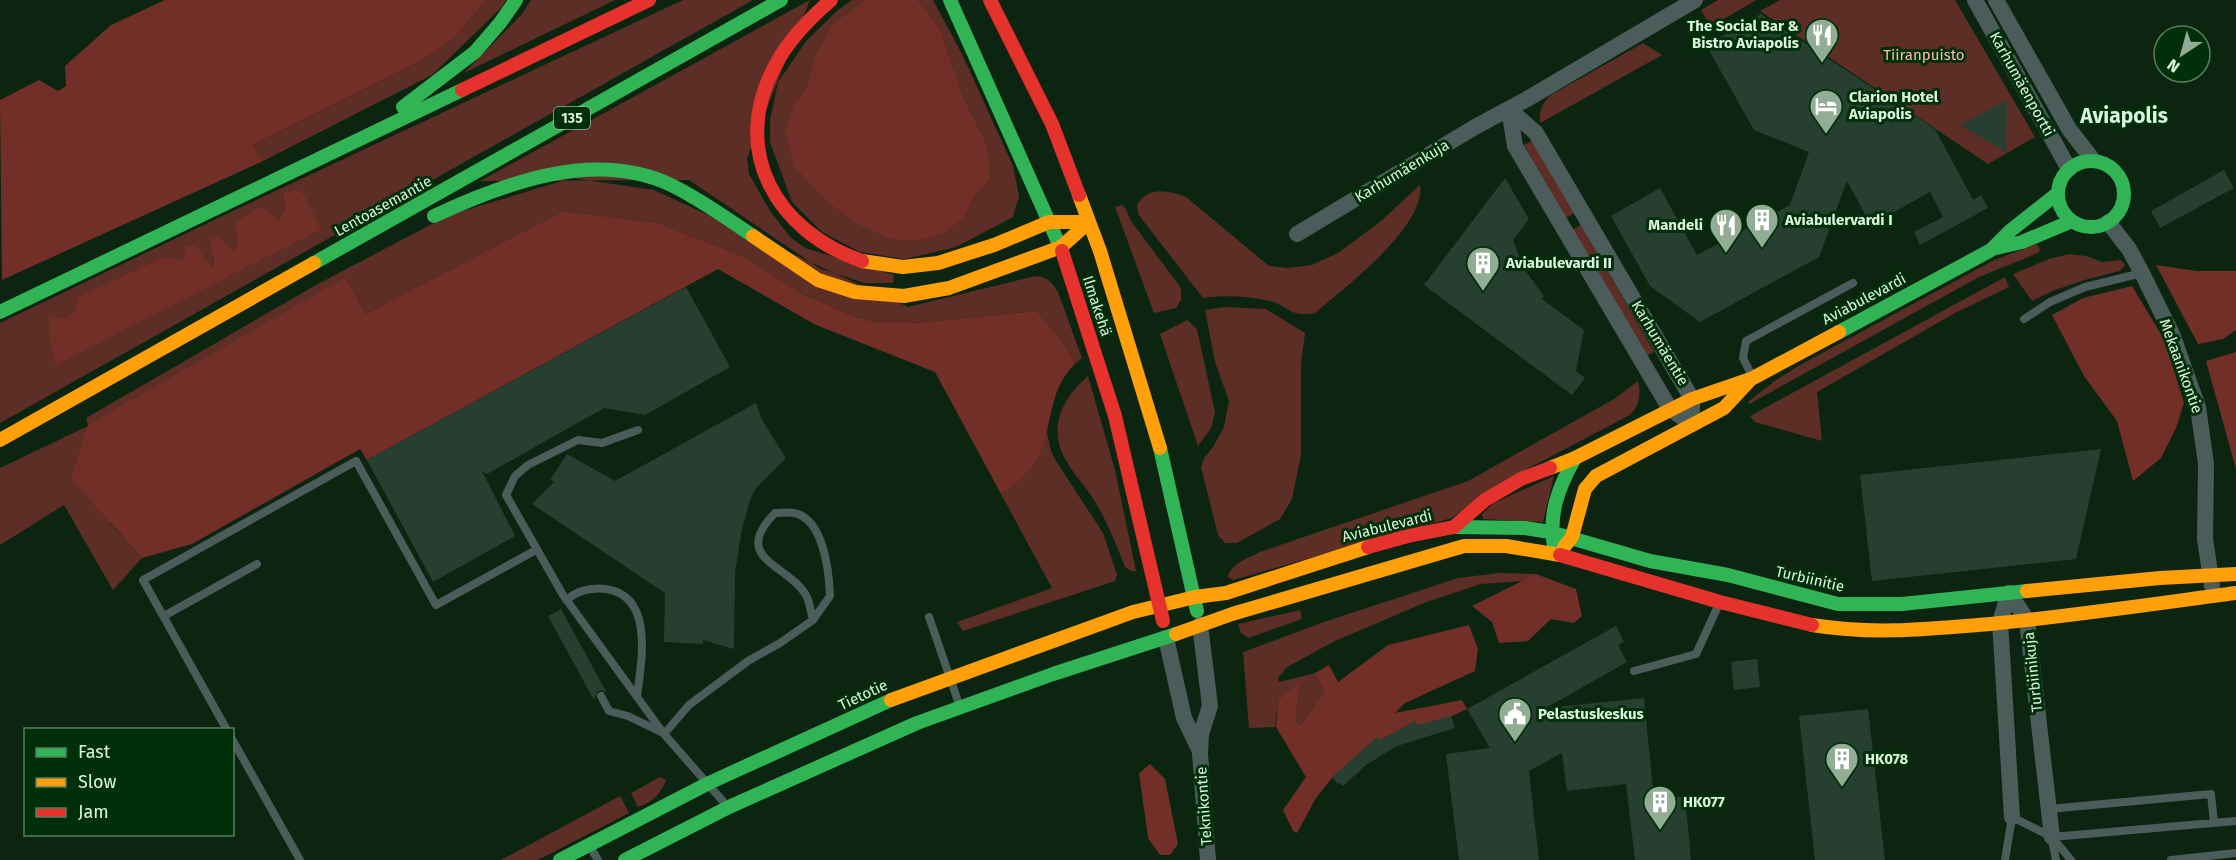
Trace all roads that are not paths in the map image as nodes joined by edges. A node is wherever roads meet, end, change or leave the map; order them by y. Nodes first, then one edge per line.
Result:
1 (516, 0) edge
2 (649, 0) edge
3 (781, 0) edge
4 (831, 0) edge
5 (990, 0) edge
6 (1695, 0) edge
7 (1975, 0) edge
8 (1996, 0) edge
9 (952, 4) edge
10 (1509, 109) junction
11 (373, 134) junction
12 (2093, 160) junction
13 (2069, 169) junction
14 (2058, 193) junction
15 (422, 221) dead end
16 (1050, 221) junction
17 (2072, 221) junction
18 (1089, 222) junction
19 (2108, 222) junction
20 (402, 228) dead end
21 (1296, 234) dead end
22 (362, 237) junction
23 (1061, 247) junction
24 (1991, 249) junction
25 (2142, 273) junction
26 (1853, 283) dead end
27 (0, 312) edge
28 (2024, 319) dead end
29 (1753, 378) junction
30 (1692, 399) junction
31 (1670, 409) junction
32 (1692, 424) junction
33 (638, 430) dead end
34 (0, 440) edge
35 (1575, 458) junction
36 (1454, 527) junction
37 (1550, 532) junction
38 (1572, 537) junction
39 (536, 550) junction
40 (1556, 554) junction
41 (257, 564) dead end
42 (2236, 574) edge
43 (2210, 575) junction
44 (2009, 593) junction
45 (2236, 593) edge
46 (2214, 596) junction
47 (1195, 597) junction
48 (566, 600) junction
49 (1720, 602) junction
50 (1160, 606) junction
51 (164, 616) junction
52 (928, 617) dead end
53 (813, 620) junction
54 (2027, 620) junction
55 (2000, 622) junction
56 (1200, 625) junction
57 (1166, 638) junction
58 (1634, 671) dead end
59 (949, 678) junction
60 (601, 696) dead end
61 (638, 697) junction
62 (960, 707) junction
63 (226, 728) edge
64 (664, 734) junction
65 (234, 743) edge
66 (1200, 753) junction
67 (709, 783) junction
68 (729, 807) junction
69 (2049, 809) junction
70 (2012, 817) junction
71 (2236, 821) edge
72 (2214, 823) junction
73 (2052, 837) junction
74 (589, 845) junction
75 (2236, 853) edge
76 (300, 860) edge
77 (560, 860) edge
78 (598, 860) edge
79 (626, 860) edge
80 (1208, 860) edge
81 (2005, 860) edge
82 (2056, 860) edge
83 (2071, 860) edge
84 (2171, 860) edge

1 - 11 main road
2 - 11 main road
3 - 22 main road, Lentoasemantie / 135
4 - 16 main road
5 - 18 main road, Ilmakehä
6 - 10 street
7 - 13 street, Karhumäenportti
8 - 12 street, Karhumäenportti
9 - 16 main road, Ilmakehä
10 - 21 street, Karhumäenkuja
10 - 30 street, Karhumäentie
10 - 31 street, Karhumäentie
11 - 27 main road
12 - 13 main road
12 - 19 main road
13 - 14 main road
14 - 17 main road
14 - 24 main road, Aviabulevardi
15 - 23 main road
16 - 18 main road
16 - 23 main road, Ilmakehä
17 - 19 main road
17 - 24 main road, Aviabulevardi
18 - 23 main road
18 - 47 main road, Ilmakehä
19 - 25 street, Mekaanikontie
20 - 22 main road
22 - 34 main road, Lentoasemantie / 135
23 - 50 main road, Ilmakehä
24 - 29 main road, Aviabulevardi
25 - 28 lane
25 - 43 street, Mekaanikontie
26 - 29 lane
29 - 30 main road, Aviabulevardi
29 - 32 main road, Aviabulevardi
30 - 31 main road, Aviabulevardi
30 - 32 street, Karhumäentie
31 - 32 street, Karhumäentie
31 - 35 main road, Aviabulevardi
32 - 38 main road, Aviabulevardi
33 - 39 lane
35 - 36 main road, Aviabulevardi
35 - 37 main road
36 - 37 main road, Turbiinitie
36 - 47 main road, Aviabulevardi
37 - 38 main road, Turbiinitie
37 - 40 main road
38 - 40 main road, Aviabulevardi
38 - 44 main road, Turbiinitie
39 - 48 lane
39 - 51 lane
40 - 49 main road
40 - 56 main road
41 - 51 lane
42 - 43 main road, Turbiinitie
43 - 44 main road, Turbiinitie
43 - 46 street, Mekaanikontie
44 - 54 street, Turbiinikuja
44 - 55 street, Turbiinikuja
45 - 46 main road
46 - 54 main road
47 - 50 main road, Tietotie
47 - 56 main road, Ilmakehä
48 - 61 lane
48 - 61 lane
49 - 55 main road
49 - 58 lane
50 - 57 main road, Ilmakehä
50 - 59 main road, Tietotie
51 - 63 lane
52 - 59 lane
53 - 53 lane
53 - 64 lane
54 - 55 main road
54 - 69 street, Turbiinikuja
55 - 70 street, Turbiinikuja
56 - 57 main road
56 - 66 street, Teknikontie
57 - 62 main road
57 - 66 street, Teknikontie
59 - 62 lane
59 - 67 main road, Tietotie
60 - 64 lane
61 - 64 lane
62 - 68 main road
64 - 67 lane
65 - 76 lane
66 - 80 street, Teknikontie
67 - 68 lane
67 - 74 main road, Tietotie
68 - 79 main road
69 - 72 lane
69 - 73 street, Turbiinikuja
70 - 73 lane
70 - 81 lane
71 - 72 lane
72 - 73 lane
73 - 82 lane
73 - 83 lane
74 - 77 main road, Tietotie
74 - 78 lane
75 - 84 lane

